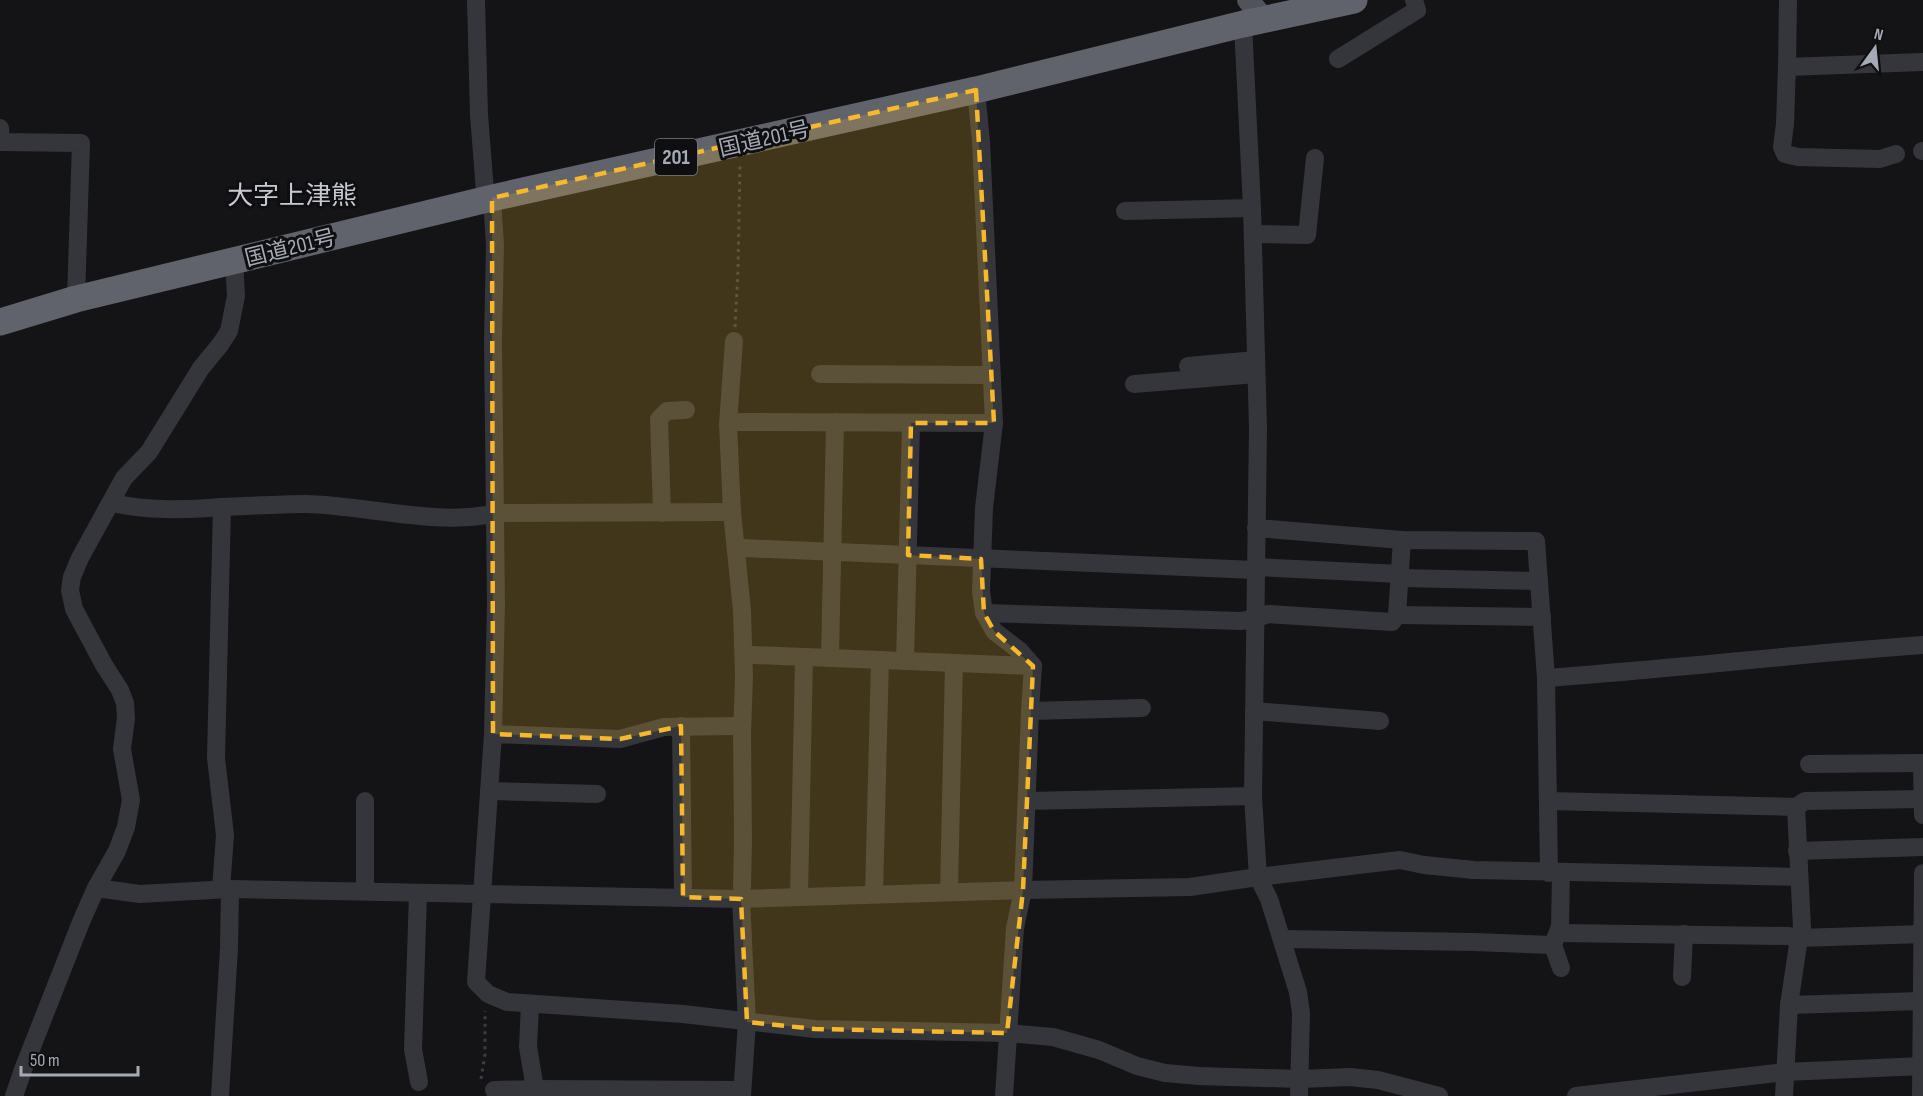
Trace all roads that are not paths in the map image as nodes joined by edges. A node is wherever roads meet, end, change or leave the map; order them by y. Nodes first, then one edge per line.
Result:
1 (476, 0) edge
2 (1354, 0) edge
3 (1414, 0) edge
4 (1788, 0) edge
5 (1253, 10) edge
6 (1338, 59) dead end
7 (1923, 62) edge
8 (1787, 67) junction
9 (976, 90) junction
10 (0, 128) edge
11 (1896, 154) dead end
12 (1315, 158) dead end
13 (492, 198) junction
14 (1252, 208) junction
15 (1125, 211) dead end
16 (1253, 234) junction
17 (234, 261) junction
18 (76, 299) junction
19 (0, 322) edge
20 (734, 340) road end
21 (1188, 366) dead end
22 (1256, 367) junction
23 (820, 374) dead end
24 (991, 375) junction
25 (1134, 384) dead end
26 (686, 411) dead end
27 (736, 422) dead end
28 (835, 423) junction
29 (911, 423) junction
30 (994, 423) junction
31 (112, 503) junction
32 (222, 507) junction
33 (732, 512) junction
34 (495, 513) junction
35 (662, 513) junction
36 (1256, 528) junction
37 (1402, 540) junction
38 (743, 548) dead end
39 (833, 551) junction
40 (908, 555) junction
41 (981, 559) junction
42 (1255, 568) junction
43 (1400, 576) junction
44 (1539, 582) junction
45 (984, 613) junction
46 (1397, 615) junction
47 (1542, 617) junction
48 (1254, 619) junction
49 (1923, 645) edge
50 (753, 655) dead end
51 (804, 658) junction
52 (830, 658) junction
53 (880, 660) junction
54 (905, 661) junction
55 (954, 663) junction
56 (1034, 666) junction
57 (1546, 678) junction
58 (1142, 708) dead end
59 (1030, 711) junction
60 (1254, 711) junction
61 (1380, 721) dead end
62 (681, 726) junction
63 (735, 726) dead end
64 (493, 734) junction
65 (1923, 763) edge
66 (1809, 764) dead end
67 (489, 791) junction
68 (597, 794) dead end
69 (1253, 796) junction
70 (1923, 799) edge
71 (365, 801) dead end
72 (1027, 801) junction
73 (1548, 801) junction
74 (1796, 807) junction
75 (1923, 815) edge
76 (1923, 846) edge
77 (1797, 851) junction
78 (1555, 873) junction
79 (1923, 873) edge
80 (1258, 877) junction
81 (1799, 877) junction
82 (96, 888) junction
83 (225, 889) junction
84 (1023, 890) junction
85 (365, 891) junction
86 (483, 892) junction
87 (949, 892) junction
88 (418, 893) junction
89 (742, 893) junction
90 (874, 894) junction
91 (799, 896) junction
92 (683, 897) junction
93 (1684, 933) junction
94 (1922, 934) edge
95 (1798, 938) junction
96 (1282, 939) junction
97 (1556, 939) junction
98 (1561, 968) dead end
99 (1682, 977) dead end
100 (1922, 1001) edge
101 (530, 1004) junction
102 (1789, 1005) junction
103 (747, 1022) junction
104 (1007, 1033) junction
105 (1922, 1066) edge
106 (1785, 1072) junction
107 (419, 1082) dead end
108 (1300, 1087) edge
109 (487, 1088) road end
110 (535, 1093) edge
111 (742, 1093) edge
112 (14, 1096) edge
113 (220, 1096) edge
114 (1004, 1096) edge
115 (1439, 1096) edge
116 (1576, 1096) edge
117 (1784, 1096) edge
118 (1921, 1096) edge

1 - 13 street
2 - 5 highway, 国道201号 / 201
3 - 6 street
4 - 8 street
5 - 9 highway, 国道201号 / 201
5 - 14 street
7 - 8 street
8 - 11 street
9 - 13 highway, 国道201号 / 201
9 - 24 street
10 - 18 street
12 - 16 street
13 - 17 highway, 国道201号 / 201
13 - 34 street
14 - 15 street
14 - 16 street
16 - 22 street
17 - 18 highway, 国道201号 / 201
17 - 31 street
18 - 19 highway, 国道201号 / 201
20 - 33 street
21 - 22 street
22 - 25 street
22 - 36 street
23 - 24 street
24 - 30 street
26 - 35 street
27 - 28 street
28 - 29 street
28 - 39 street
29 - 30 street
29 - 40 street
30 - 41 street
31 - 32 street
31 - 82 street
32 - 34 street
32 - 83 street
33 - 35 street
33 - 89 street
34 - 35 street
34 - 64 street
36 - 37 street
36 - 42 street
37 - 43 street
37 - 44 street
38 - 39 street
39 - 40 street
39 - 52 street
40 - 41 street
40 - 54 street
41 - 42 street
41 - 45 street
42 - 43 street
42 - 48 street
43 - 44 street
43 - 46 street
44 - 47 street
45 - 48 street
45 - 56 street
46 - 47 street
46 - 48 street
47 - 57 street
48 - 60 street
49 - 57 street
50 - 51 street
51 - 52 street
51 - 91 street
52 - 53 street
53 - 54 street
53 - 90 street
54 - 55 street
55 - 56 street
55 - 87 street
56 - 59 street
57 - 73 street
58 - 59 street
59 - 72 street
60 - 61 street
60 - 69 street
62 - 63 street
62 - 64 street
62 - 92 street
64 - 67 street
65 - 66 street
65 - 70 street
67 - 68 street
67 - 86 street
69 - 72 street
69 - 80 street
70 - 74 street
70 - 75 street
71 - 85 street
72 - 84 street
73 - 74 street
73 - 78 street
74 - 77 street
76 - 77 street
77 - 81 street
78 - 80 street
78 - 81 street
78 - 97 street
79 - 94 street
80 - 84 street
80 - 96 street
81 - 95 street
82 - 83 street
82 - 112 street
83 - 85 street
83 - 113 street
84 - 87 street
84 - 104 street
85 - 88 street
86 - 88 street
86 - 92 street
86 - 101 street
87 - 90 street
88 - 107 street
89 - 91 street
89 - 92 street
89 - 103 street
90 - 91 street
93 - 95 street
93 - 97 street
93 - 99 street
94 - 95 street
94 - 100 street
95 - 102 street
96 - 97 street
96 - 108 street
97 - 98 street
100 - 102 street
100 - 105 street
101 - 103 street
101 - 110 street
102 - 106 street
103 - 104 street
103 - 111 street
104 - 108 street
104 - 114 street
105 - 106 street
105 - 118 street
106 - 116 street
106 - 117 street
108 - 115 street
109 - 110 street
110 - 111 street

